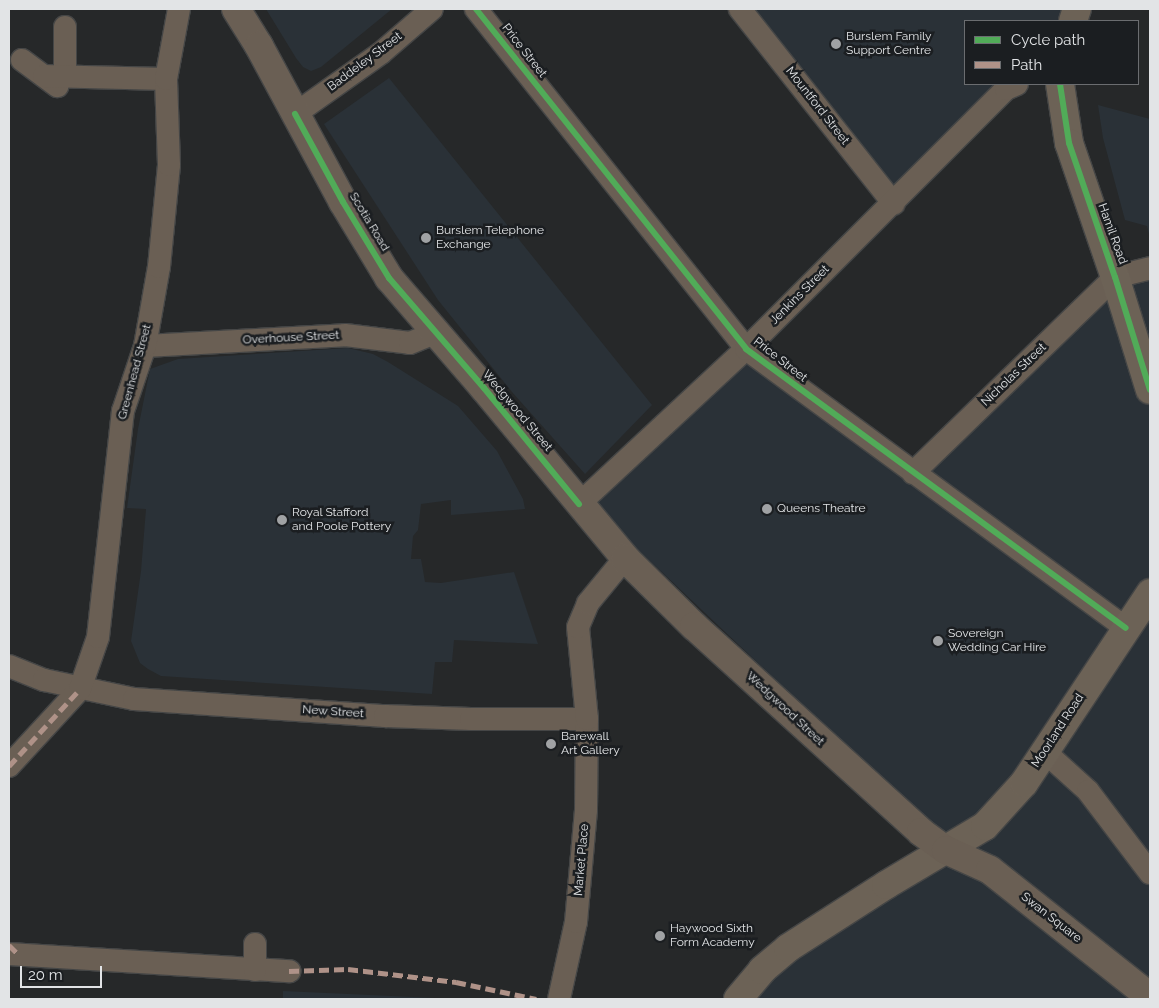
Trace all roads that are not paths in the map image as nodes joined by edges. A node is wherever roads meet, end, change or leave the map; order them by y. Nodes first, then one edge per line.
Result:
1 (179, 9) edge
2 (236, 9) edge
3 (432, 9) edge
4 (476, 9) edge
5 (740, 9) edge
6 (65, 27) dead end
7 (22, 60) dead end
8 (166, 78) junction
9 (57, 80) junction
10 (1015, 85) edge
11 (1060, 85) edge
12 (295, 114) junction
13 (894, 204) junction
14 (1150, 268) edge
15 (1116, 277) junction
16 (435, 333) junction
17 (145, 346) junction
18 (746, 349) junction
19 (1150, 390) edge
20 (913, 473) junction
21 (579, 504) junction
22 (625, 558) junction
23 (1150, 593) edge
24 (1126, 628) junction
25 (9, 666) edge
26 (80, 689) junction
27 (587, 719) junction
28 (1046, 752) junction
29 (9, 766) edge
30 (946, 850) junction
31 (1150, 873) edge
32 (255, 944) dead end
33 (12, 951) edge
34 (255, 970) junction
35 (289, 971) dead end
36 (1150, 997) edge
37 (559, 999) edge
38 (738, 999) edge

1 - 8 street, Greenhead Street
2 - 12 main road, Scotia Road
3 - 12 street, Baddeley Street
4 - 18 street, Price Street
5 - 13 street, Mountford Street
6 - 9 street
7 - 9 street
8 - 9 street
8 - 17 street, Greenhead Street
10 - 13 street, Jenkins Street
11 - 15 main road, Hamil Road
12 - 16 main road, Scotia Road
13 - 18 street, Jenkins Street
14 - 15 street
15 - 19 main road, Hamil Road
15 - 20 street, Nicholas Street
16 - 17 street, Overhouse Street
16 - 21 main road, Wedgwood Street
17 - 26 street, Greenhead Street
18 - 20 street, Price Street
18 - 21 street, Jenkins Street
20 - 24 street, Price Street
21 - 22 main road, Wedgwood Street
22 - 27 street, Market Place
22 - 30 main road, Wedgwood Street
23 - 24 main road, Moorland Road
24 - 28 main road, Moorland Road
25 - 26 street, New Street
26 - 27 street, New Street
26 - 29 street, Greenhead Street
27 - 37 street, Market Place
28 - 30 main road, Moorland Road
28 - 31 street
30 - 36 main road, Swan Square
30 - 38 main road
32 - 34 street
33 - 34 street
34 - 35 street

